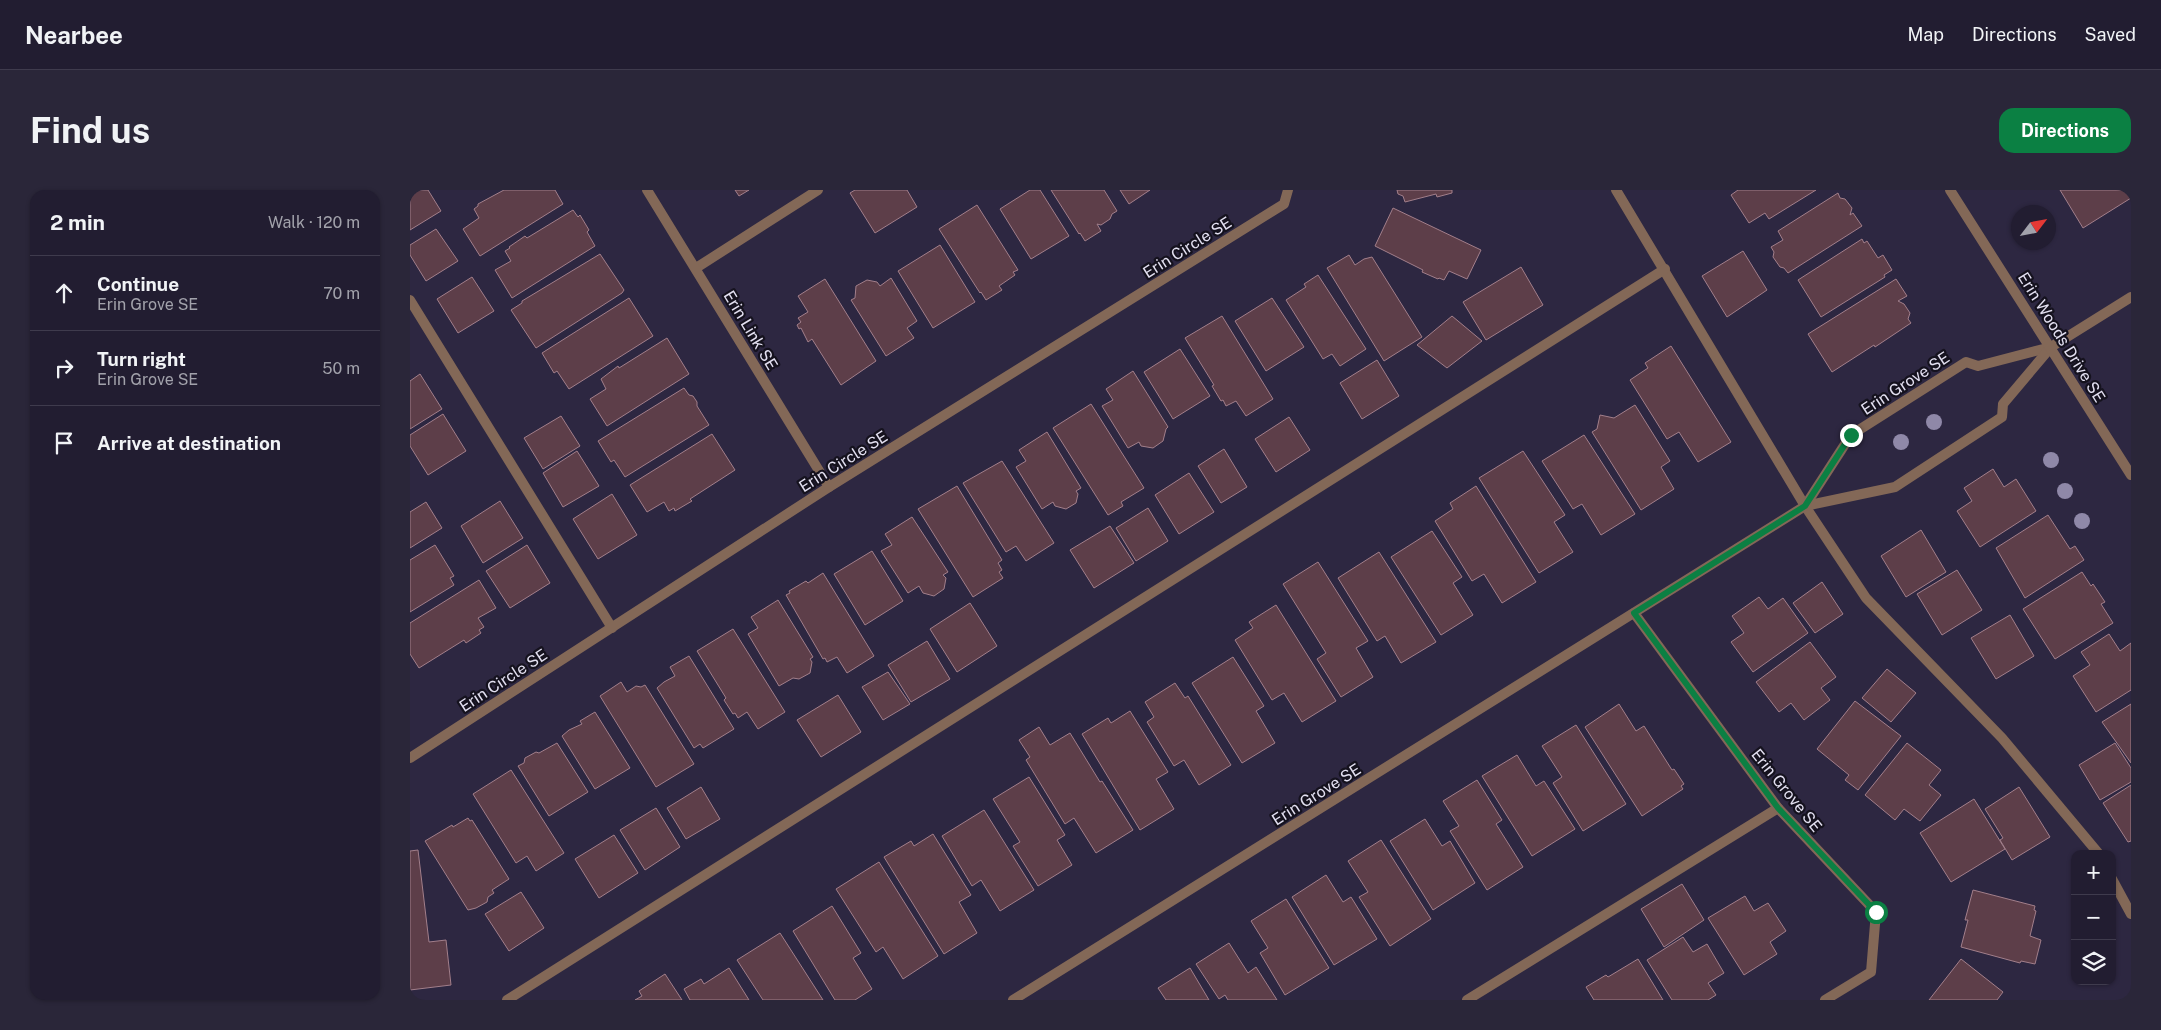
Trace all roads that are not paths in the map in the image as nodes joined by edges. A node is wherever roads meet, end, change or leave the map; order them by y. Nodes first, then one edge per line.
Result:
1 (647, 190) edge
2 (818, 190) edge
3 (1288, 190) edge
4 (1616, 190) edge
5 (1950, 190) edge
6 (696, 268) junction
7 (1665, 269) junction
8 (2131, 297) edge
9 (410, 300) edge
10 (2051, 347) junction
11 (2131, 475) edge
12 (829, 487) junction
13 (1805, 506) junction
14 (1634, 613) junction
15 (612, 628) junction
16 (410, 758) edge
17 (1778, 808) junction
18 (2096, 850) edge
19 (2116, 886) edge
20 (2131, 914) edge
21 (507, 1000) edge
22 (1013, 1000) edge
23 (1467, 1000) edge
24 (1826, 1000) edge

1 - 6 street, Erin Link SE
2 - 6 street
3 - 12 street, Erin Circle SE
4 - 7 street
5 - 10 street, Erin Woods Drive SE
6 - 12 street, Erin Link SE
7 - 13 street
7 - 21 street
8 - 10 street
9 - 15 street
10 - 11 street, Erin Woods Drive SE
10 - 13 street, Erin Grove SE
10 - 13 street, Erin Grove SE
12 - 15 street, Erin Circle SE
13 - 14 street, Erin Grove SE
13 - 18 street
14 - 17 street, Erin Grove SE
14 - 22 street, Erin Grove SE
15 - 16 street, Erin Circle SE
17 - 23 street
17 - 24 street, Erin Grove SE
19 - 20 street

